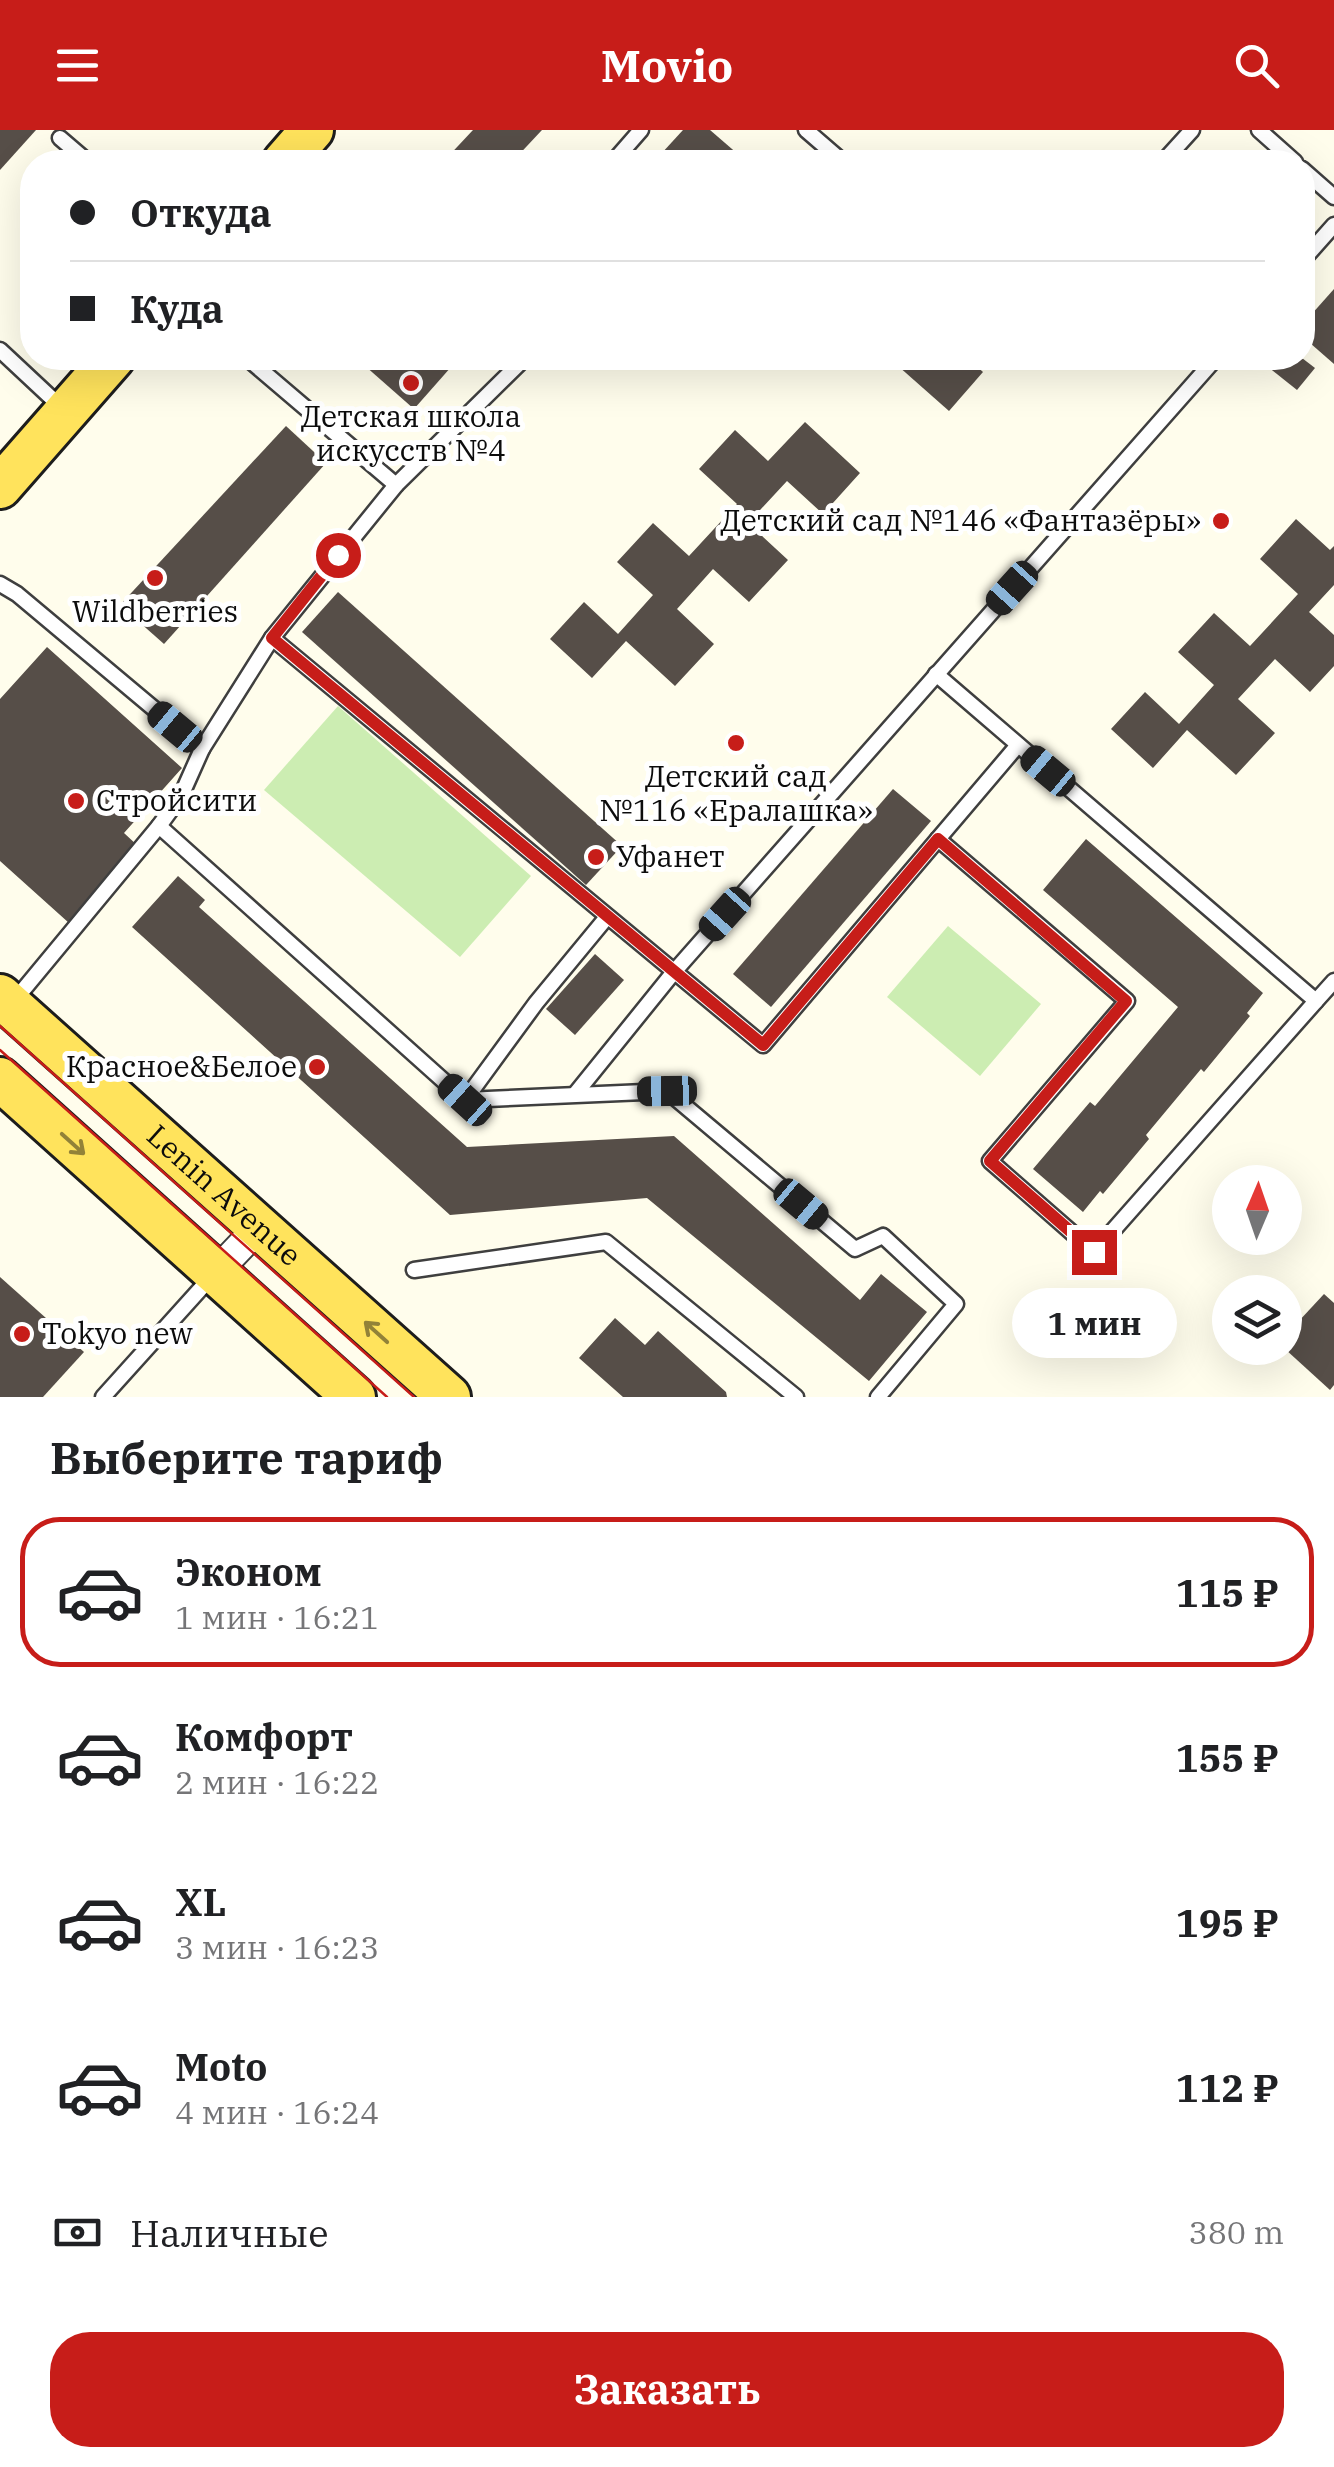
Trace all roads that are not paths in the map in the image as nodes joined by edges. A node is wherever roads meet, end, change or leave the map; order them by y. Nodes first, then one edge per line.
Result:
1 (312, 130) edge
2 (641, 130) edge
3 (806, 130) edge
4 (1192, 130) edge
5 (1259, 130) edge
6 (60, 138) dead end
7 (74, 150) edge
8 (294, 150) edge
9 (624, 150) edge
10 (829, 150) edge
11 (1174, 150) edge
12 (1282, 150) edge
13 (1315, 180) edge
14 (1334, 197) edge
15 (1334, 225) edge
16 (1315, 246) edge
17 (0, 350) edge
18 (20, 369) edge
19 (21, 370) edge
20 (103, 370) edge
21 (261, 370) edge
22 (513, 370) edge
23 (1205, 370) edge
24 (66, 412) junction
25 (4, 474) edge
26 (396, 485) junction
27 (0, 584) edge
28 (272, 638) junction
29 (936, 674) junction
30 (1018, 745) junction
31 (202, 750) junction
32 (160, 826) junction
33 (938, 839) junction
34 (606, 918) junction
35 (672, 973) junction
36 (1334, 981) edge
37 (1316, 1001) junction
38 (3, 1006) edge
39 (0, 1079) edge
40 (576, 1093) junction
41 (465, 1100) junction
42 (259, 1227) junction
43 (414, 1270) dead end
44 (216, 1272) junction
45 (102, 1397) edge
46 (354, 1397) edge
47 (449, 1397) edge
48 (796, 1397) edge
49 (878, 1397) edge

1 - 8 main road
2 - 9 lane
3 - 10 lane
4 - 11 lane
5 - 12 lane
6 - 7 lane
13 - 14 lane
15 - 16 lane
17 - 18 lane
19 - 24 lane
20 - 24 main road
21 - 26 lane
22 - 26 lane
23 - 29 lane
24 - 25 main road
26 - 28 lane
27 - 31 lane
28 - 31 lane
28 - 34 lane
29 - 30 lane
29 - 35 lane
30 - 33 lane
30 - 37 lane
31 - 32 lane
32 - 38 lane
32 - 41 lane
33 - 35 lane
33 - 37 lane
34 - 35 lane
34 - 41 lane
35 - 40 lane
36 - 37 lane
38 - 42 main road, Lenin Avenue
39 -> 44 main road, Lenin Avenue
40 - 41 lane
40 - 49 lane
42 - 44 street
47 -> 42 main road, Lenin Avenue
43 - 48 lane
44 - 45 lane
44 - 46 main road, Lenin Avenue

